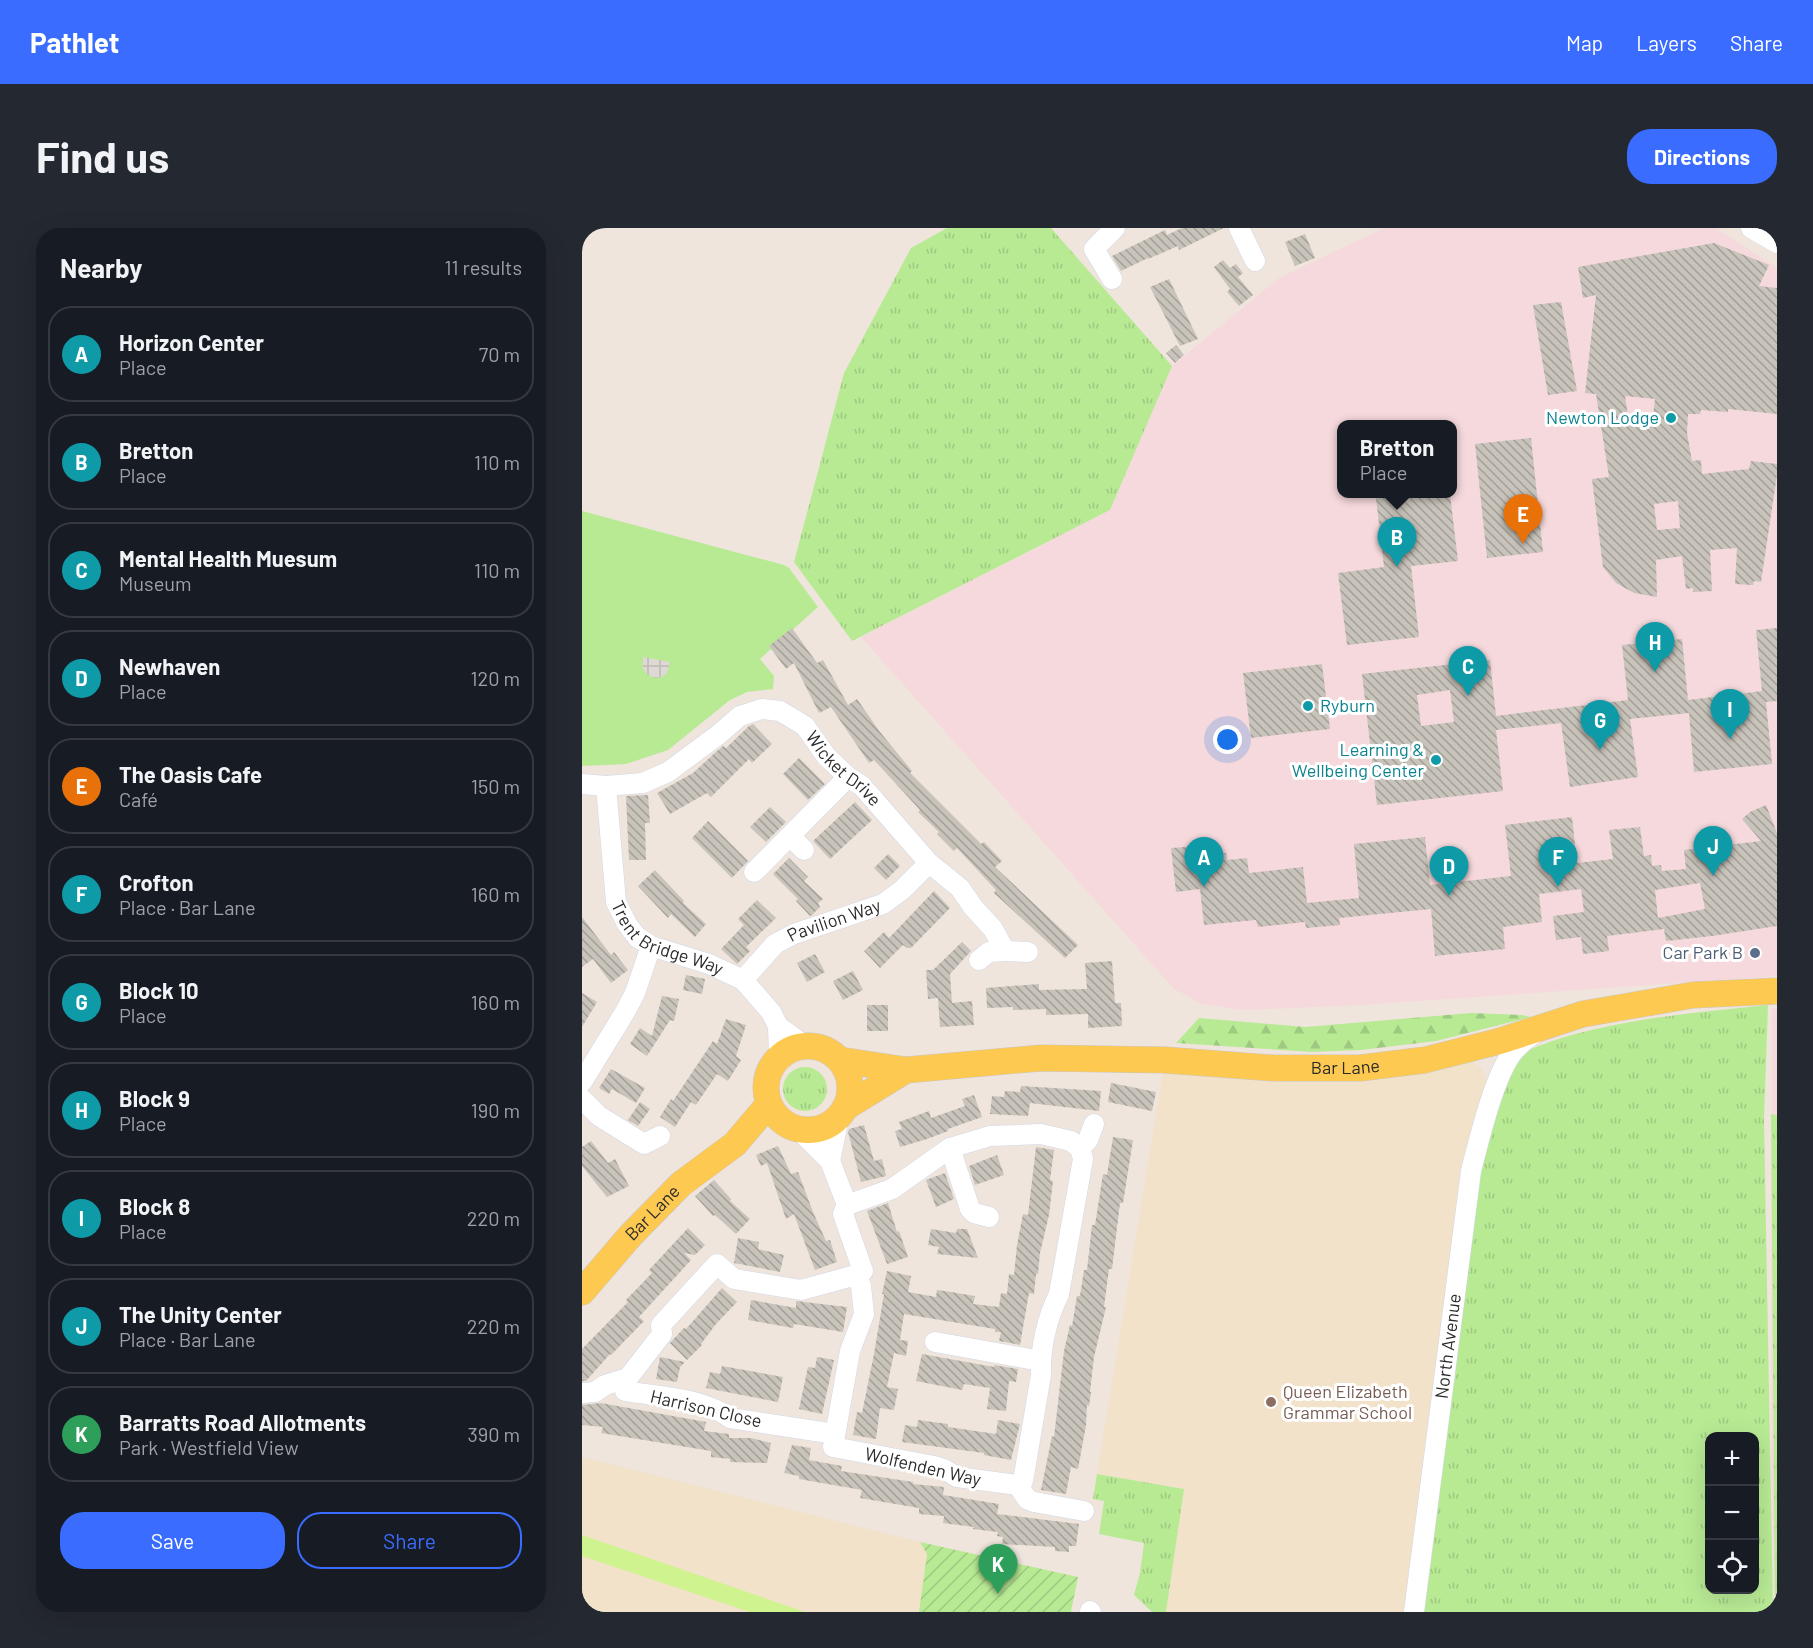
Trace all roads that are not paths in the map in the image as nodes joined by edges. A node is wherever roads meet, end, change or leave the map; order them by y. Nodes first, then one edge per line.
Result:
1 (1115, 228) edge
2 (1239, 228) edge
3 (1751, 228) edge
4 (1777, 243) edge
5 (1258, 261) dead end
6 (1112, 279) dead end
7 (848, 777) junction
8 (582, 784) edge
9 (606, 786) junction
10 (929, 863) junction
11 (754, 872) dead end
12 (651, 946) junction
13 (1005, 951) junction
14 (1028, 952) dead end
15 (979, 960) dead end
16 (743, 980) junction
17 (1777, 991) edge
18 (778, 1026) junction
19 (1542, 1028) junction
20 (804, 1045) junction
21 (1477, 1047) junction
22 (779, 1056) junction
23 (840, 1060) junction
24 (906, 1070) junction
25 (582, 1082) edge
26 (1497, 1084) junction
27 (582, 1099) edge
28 (768, 1105) junction
29 (842, 1112) junction
30 (1094, 1124) dead end
31 (793, 1128) junction
32 (660, 1136) dead end
33 (735, 1144) junction
34 (950, 1148) junction
35 (1080, 1148) junction
36 (830, 1161) junction
37 (847, 1205) junction
38 (989, 1217) dead end
39 (856, 1275) junction
40 (582, 1292) edge
41 (935, 1342) dead end
42 (1041, 1361) junction
43 (628, 1378) junction
44 (582, 1393) edge
45 (835, 1434) junction
46 (1018, 1485) junction
47 (1084, 1511) dead end
48 (1414, 1612) edge

1 - 6 street
2 - 5 street
3 - 4 street
7 - 9 street, Wicket Drive
7 - 10 street, Wicket Drive
7 - 11 street
8 - 9 street, Wicket Drive
9 - 12 street, Trent Bridge Way
10 - 13 street, Wicket Drive
10 - 16 street, Pavilion Way
12 - 16 street, Trent Bridge Way
12 - 25 street
13 - 14 street
13 - 15 street
16 - 18 street, Trent Bridge Way
17 - 19 main road, Bar Lane
18 - 20 street, Trent Bridge Way
18 - 22 street
19 - 21 main road, Bar Lane
19 - 26 street, North Avenue
20 - 22 main road
20 - 23 main road
21 - 24 main road, Bar Lane
21 - 26 street
22 - 28 main road
23 - 24 main road, Bar Lane
23 - 29 main road
24 - 29 main road, Bar Lane
26 - 48 street, North Avenue
27 - 32 street
28 - 31 main road
28 - 33 main road, Bar Lane
29 - 31 main road
29 - 36 street
30 - 35 street
31 - 33 main road, Bar Lane
31 - 36 street
33 - 40 main road, Bar Lane
34 - 35 street
34 - 37 street
34 - 38 street
35 - 42 street
36 - 37 street
37 - 39 street
39 - 43 street, Harrison Close
39 - 45 street
41 - 42 street
42 - 46 street
43 - 44 street, Harrison Close
43 - 45 street, Harrison Close
45 - 46 street, Wolfenden Way
46 - 47 street

